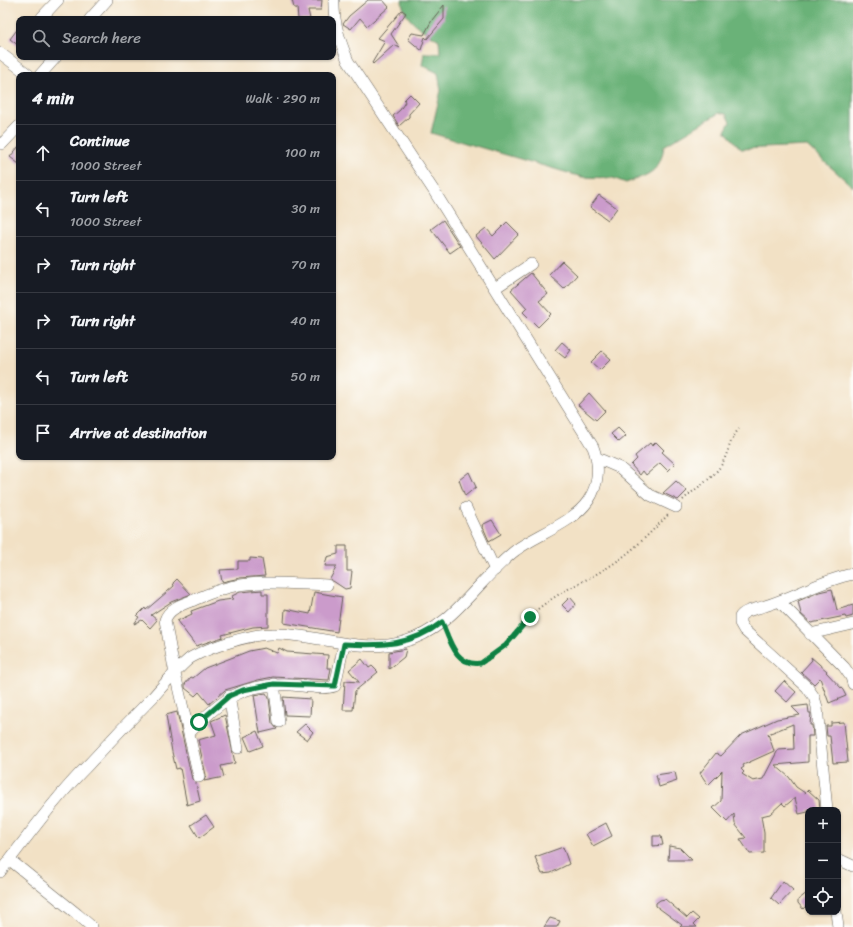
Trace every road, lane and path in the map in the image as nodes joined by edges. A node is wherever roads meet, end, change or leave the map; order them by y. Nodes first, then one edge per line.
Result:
1 (58, 0) edge
2 (107, 0) edge
3 (334, 0) edge
4 (43, 16) edge
5 (93, 16) edge
6 (335, 16) edge
7 (336, 23) edge
8 (0, 54) edge
9 (53, 60) edge
10 (24, 72) edge
11 (43, 72) edge
12 (16, 129) edge
13 (2, 144) dead end
14 (531, 264) dead end
15 (495, 288) junction
16 (739, 429) dead end
17 (597, 458) junction
18 (676, 507) junction
19 (466, 508) dead end
20 (495, 570) junction
21 (853, 574) edge
22 (326, 585) dead end
23 (780, 602) junction
24 (442, 622) junction
25 (853, 624) edge
26 (810, 634) junction
27 (344, 644) junction
28 (848, 666) edge
29 (175, 674) junction
30 (274, 684) junction
31 (853, 684) edge
32 (229, 696) junction
33 (279, 722) dead end
34 (190, 732) junction
35 (238, 748) dead end
36 (199, 777) dead end
37 (827, 807) edge
38 (10, 860) junction
39 (841, 860) edge
40 (853, 866) edge
41 (0, 872) edge
42 (836, 915) edge
43 (92, 927) edge
44 (838, 927) edge

1 - 4 street
2 - 5 street
3 - 6 street
7 - 15 street
8 - 10 street
9 - 11 street
12 - 13 street
14 - 15 street
15 - 17 street
16 - 18 path
17 - 18 street
17 - 20 street
18 - 24 path
19 - 20 street
20 - 24 street
21 - 23 street
22 - 29 street
23 - 26 street
23 - 37 street
24 - 27 street
25 - 26 street
26 - 28 street
27 - 29 street
27 - 30 street
28 - 31 street
29 - 34 street
29 - 38 street
30 - 32 street
30 - 33 street
32 - 34 street
32 - 35 street
34 - 36 street
38 - 41 street
38 - 43 street
39 - 40 street
42 - 44 street

